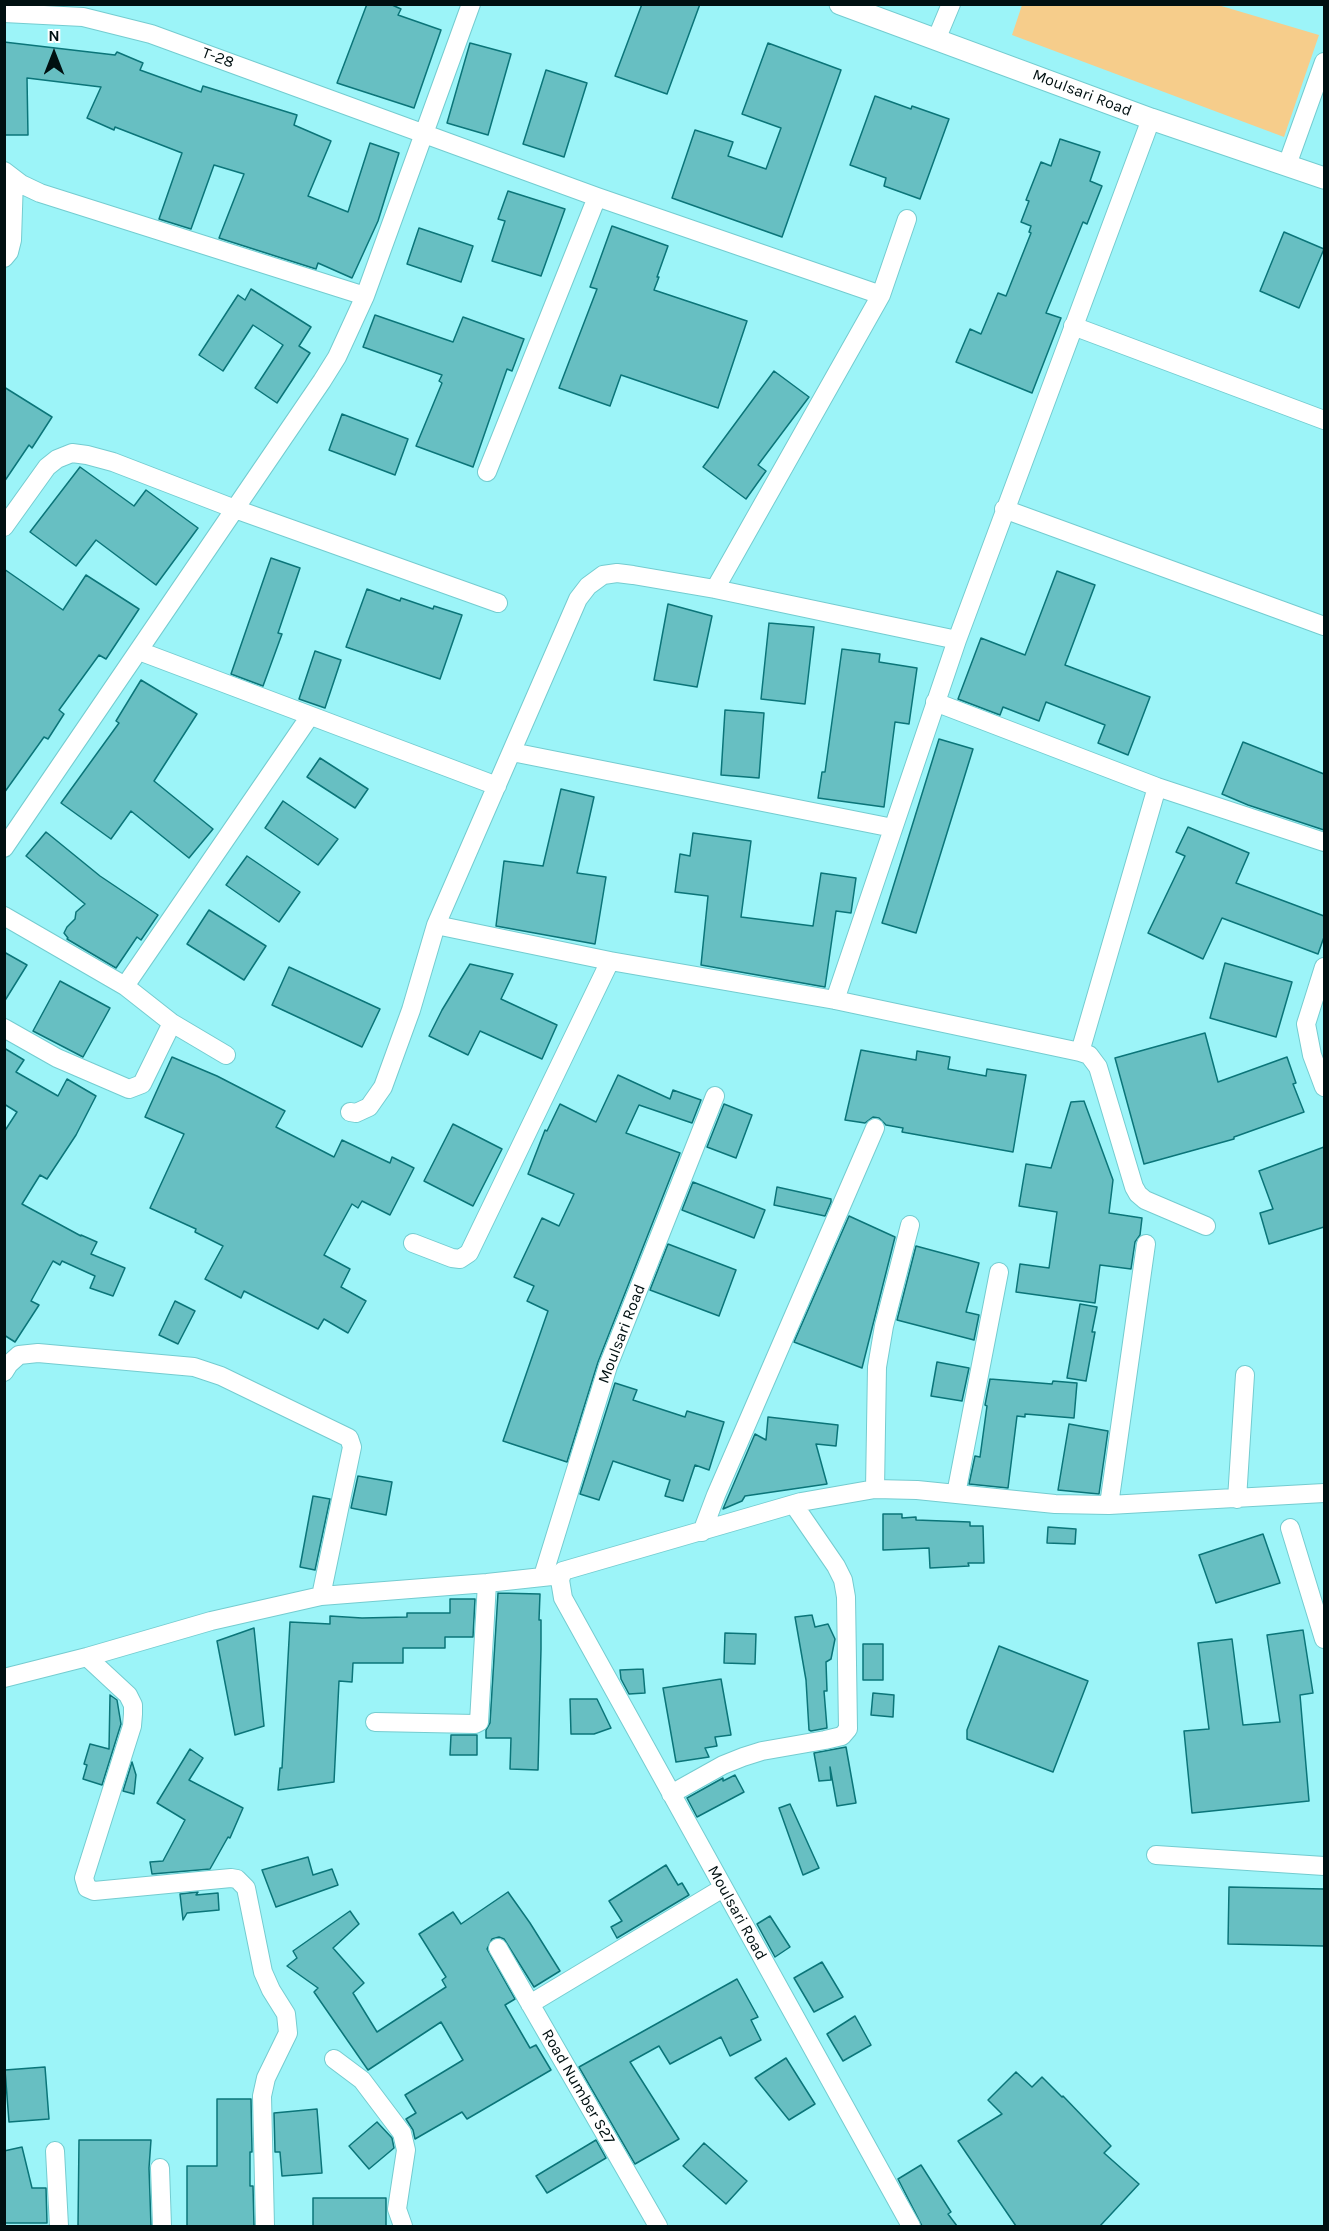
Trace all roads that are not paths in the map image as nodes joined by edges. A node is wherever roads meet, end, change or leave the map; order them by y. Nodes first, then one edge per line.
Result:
1 (471, 4) edge
2 (840, 4) edge
3 (951, 4) edge
4 (4, 12) edge
5 (936, 40) junction
6 (1324, 62) edge
7 (1151, 119) junction
8 (424, 133) junction
9 (1287, 165) junction
10 (9, 175) edge
11 (1324, 178) edge
12 (597, 197) junction
13 (907, 219) dead end
14 (4, 258) edge
15 (881, 295) junction
16 (365, 296) junction
17 (1073, 326) junction
18 (1324, 420) edge
19 (487, 472) dead end
20 (235, 509) junction
21 (1004, 509) junction
22 (4, 527) edge
23 (715, 589) junction
24 (498, 603) dead end
25 (1324, 626) edge
26 (957, 640) junction
27 (139, 651) junction
28 (934, 702) junction
29 (310, 716) junction
30 (512, 752) junction
31 (497, 786) junction
32 (1157, 788) junction
33 (892, 828) junction
34 (1324, 842) edge
35 (4, 848) edge
36 (4, 916) edge
37 (436, 925) junction
38 (610, 962) junction
39 (1324, 967) edge
40 (124, 986) junction
41 (835, 1000) junction
42 (172, 1023) junction
43 (4, 1028) edge
44 (1080, 1052) junction
45 (226, 1055) dead end
46 (1324, 1087) edge
47 (715, 1096) dead end
48 (350, 1112) dead end
49 (875, 1128) dead end
50 (910, 1226) dead end
51 (1206, 1226) dead end
52 (413, 1243) dead end
53 (1146, 1244) dead end
54 (999, 1272) dead end
55 (12, 1350) edge
56 (4, 1372) edge
57 (1245, 1375) dead end
58 (875, 1490) junction
59 (1324, 1493) edge
60 (956, 1494) junction
61 (1237, 1499) junction
62 (794, 1505) junction
63 (1108, 1505) junction
64 (1290, 1528) dead end
65 (702, 1532) junction
66 (552, 1576) junction
67 (487, 1583) junction
68 (321, 1596) junction
69 (1324, 1639) edge
70 (87, 1657) junction
71 (4, 1678) edge
72 (375, 1722) dead end
73 (671, 1794) junction
74 (1156, 1855) dead end
75 (1324, 1866) edge
76 (723, 1888) junction
77 (498, 1948) dead end
78 (530, 2004) junction
79 (334, 2059) dead end
80 (55, 2151) dead end
81 (160, 2168) dead end
82 (59, 2226) edge
83 (162, 2226) edge
84 (265, 2226) edge
85 (402, 2226) edge
86 (658, 2226) edge
87 (911, 2226) edge

1 - 8 street
2 - 5 street, Moulsari Road
3 - 5 street
4 - 8 street, T-28
5 - 7 street, Moulsari Road
6 - 9 street
7 - 9 street, Moulsari Road
7 - 17 street
8 - 12 street, T-28
8 - 16 street
9 - 11 street, Moulsari Road
10 - 14 street
10 - 16 street
12 - 15 street, T-28
12 - 19 street
13 - 15 street
15 - 23 street
16 - 20 street
17 - 18 street
17 - 21 street
20 - 22 street
20 - 24 street
20 - 27 street
21 - 25 street
21 - 26 street
23 - 26 street
23 - 30 street
26 - 28 street
27 - 29 street
27 - 35 street
28 - 32 street
28 - 33 street
29 - 31 street
29 - 40 street
30 - 31 street
30 - 33 street
31 - 37 street
32 - 34 street
32 - 44 street
33 - 41 street
36 - 40 street
37 - 38 street
37 - 48 street
38 - 41 street
38 - 52 street
39 - 46 street
40 - 42 street
41 - 44 street
42 - 43 street
42 - 45 street
44 - 51 street
47 - 66 street, Moulsari Road
49 - 65 street
50 - 58 street
53 - 63 street
54 - 60 street
55 - 56 street
55 - 68 street
57 - 61 street
58 - 60 street
58 - 62 street
59 - 61 street
60 - 63 street
61 - 63 street
62 - 65 street
62 - 73 street
64 - 69 street
65 - 66 street
66 - 67 street
66 - 73 street, Moulsari Road
67 - 68 street
67 - 72 street
68 - 70 street
70 - 71 street
70 - 84 street
73 - 76 street, Moulsari Road
74 - 75 street
76 - 78 street
76 - 87 street, Moulsari Road
77 - 78 street, Road Number S27
78 - 86 street, Road Number S27
79 - 85 street
80 - 82 street
81 - 83 street

